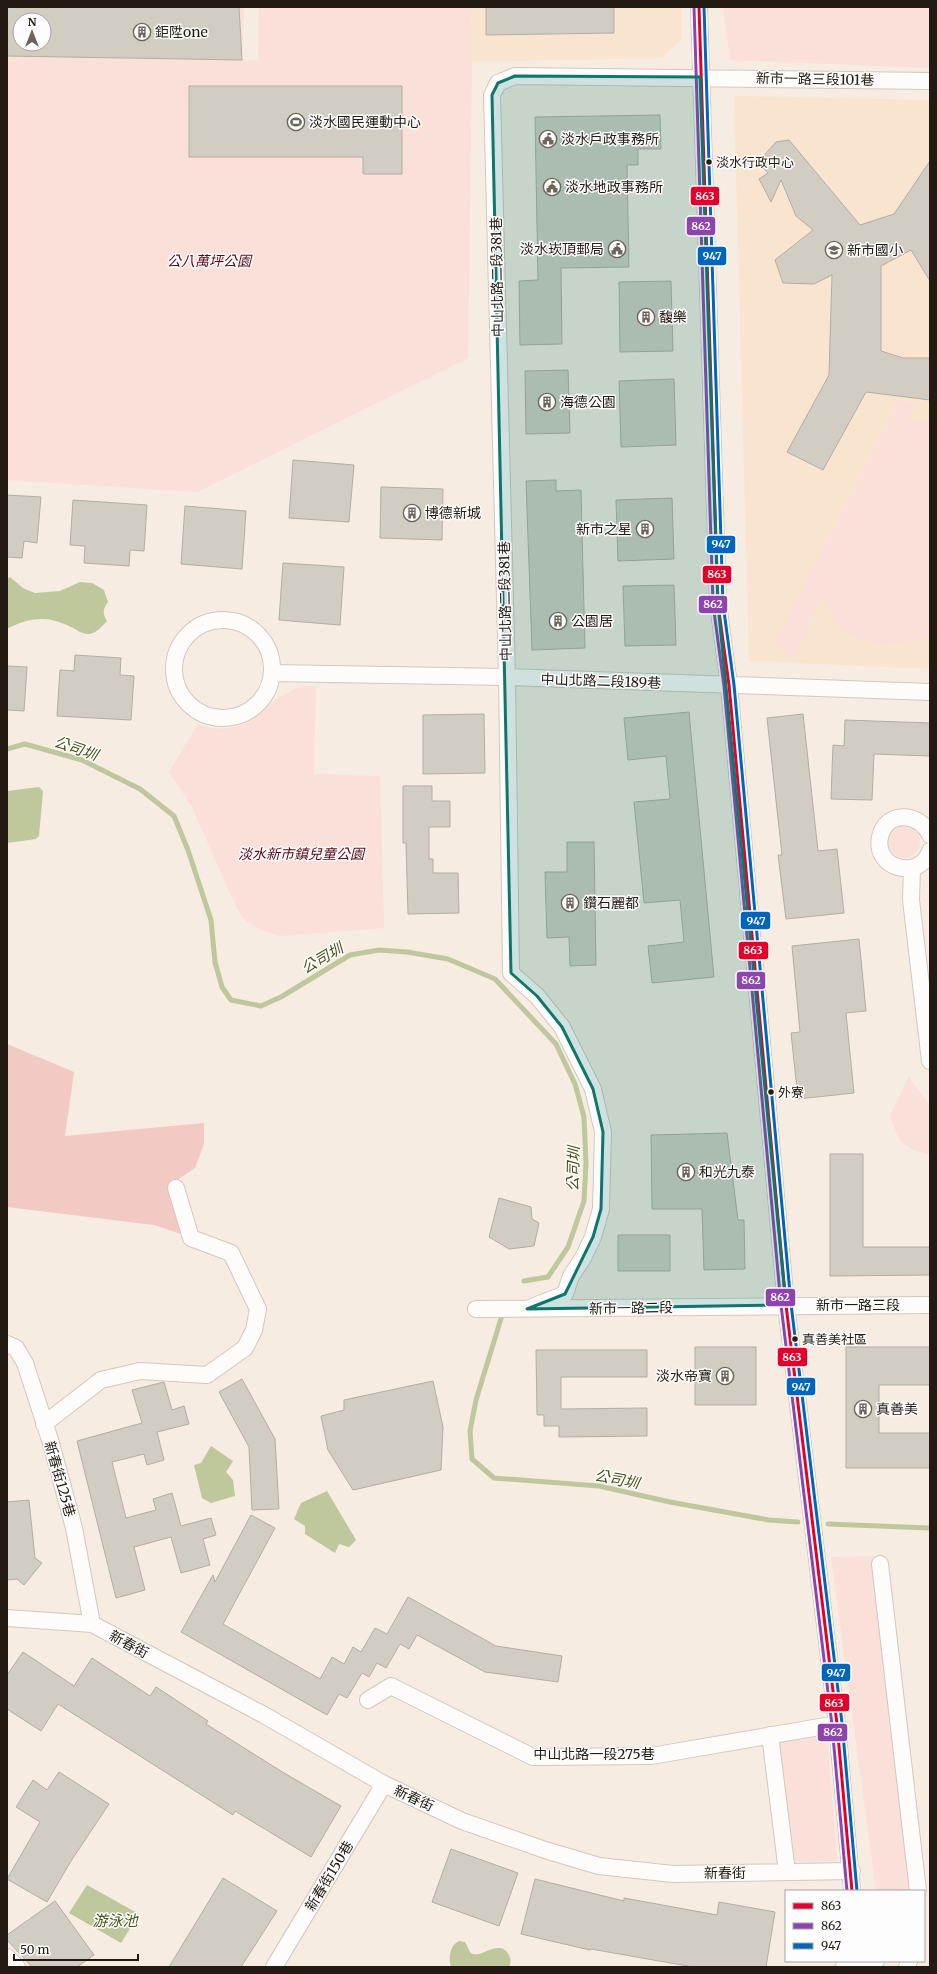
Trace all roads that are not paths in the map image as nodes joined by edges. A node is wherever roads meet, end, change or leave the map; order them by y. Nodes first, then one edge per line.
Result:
1 (699, 7) edge
2 (700, 77) junction
3 (930, 81) edge
4 (272, 673) junction
5 (507, 677) junction
6 (728, 685) junction
7 (930, 692) edge
8 (930, 835) edge
9 (930, 851) edge
10 (912, 868) junction
11 (930, 1061) edge
12 (176, 1188) dead end
13 (786, 1305) junction
14 (930, 1305) edge
15 (476, 1309) dead end
16 (527, 1309) junction
17 (7, 1344) edge
18 (44, 1424) junction
19 (880, 1564) dead end
20 (7, 1618) edge
21 (92, 1624) junction
22 (368, 1700) dead end
23 (837, 1724) junction
24 (770, 1735) junction
25 (384, 1784) junction
26 (852, 1871) junction
27 (787, 1872) junction
28 (852, 1890) edge
29 (918, 1890) edge
30 (7, 1957) edge
31 (873, 1962) edge
32 (17, 1967) edge
33 (274, 1967) edge
34 (858, 1967) edge

1 - 2 street
2 - 3 street, 新市一路三段101巷
2 - 5 street, 中山北路二段381巷
2 - 6 street
4 - 4 street
4 - 5 street, 中山北路二段189巷
5 - 6 street, 中山北路二段189巷
5 - 16 street, 中山北路二段381巷
6 - 7 street, 中山北路二段189巷
6 - 13 street
8 - 10 street
9 - 10 street
10 - 11 street
12 - 18 street
13 - 14 street, 新市一路三段
13 - 16 street, 新市一路二段
13 - 23 street
15 - 16 street, 新市一路二段
17 - 18 street, 新春街125巷
18 - 21 street, 新春街125巷
19 - 29 street
20 - 21 street, 新春街
21 - 25 street, 新春街
22 - 24 street, 中山北路一段275巷
23 - 24 street, 中山北路一段275巷
23 - 26 street
24 - 27 street
25 - 27 street, 新春街
25 - 33 street, 新春街150巷
26 - 27 street, 新春街
26 - 28 street
30 - 32 street
31 - 34 street

